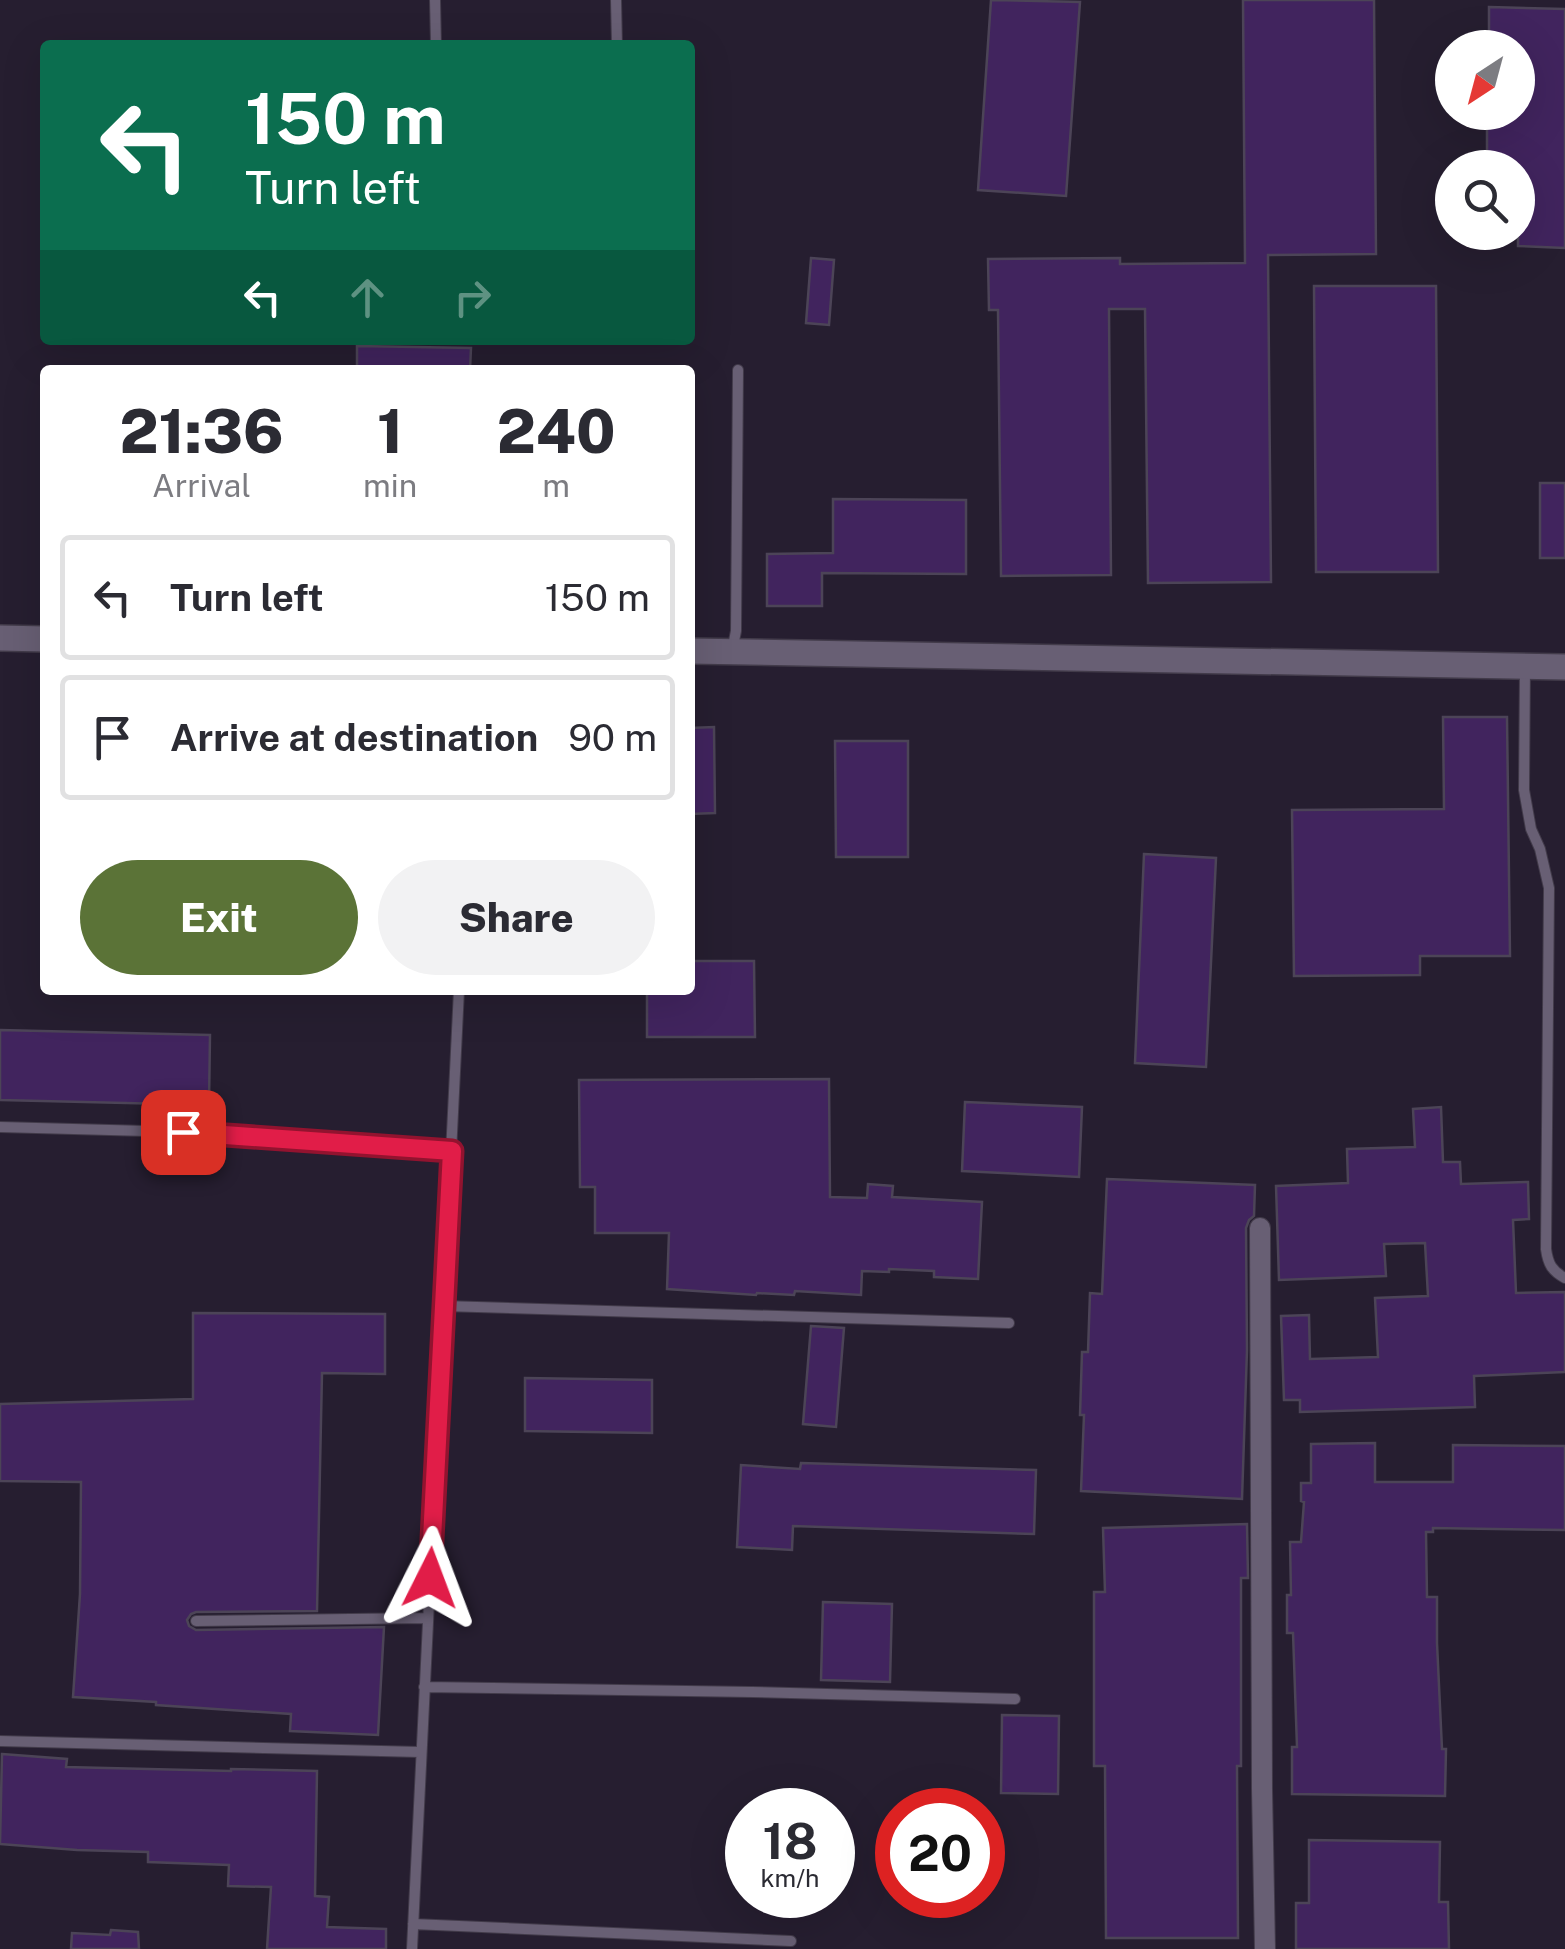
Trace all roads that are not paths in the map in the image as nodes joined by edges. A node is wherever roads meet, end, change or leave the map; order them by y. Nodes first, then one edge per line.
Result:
1 (434, 0) edge
2 (616, 0) edge
3 (436, 40) edge
4 (617, 40) edge
5 (738, 370) dead end
6 (0, 638) edge
7 (40, 639) edge
8 (695, 651) edge
9 (732, 652) junction
10 (1525, 665) junction
11 (1565, 667) edge
12 (459, 995) edge
13 (0, 1127) edge
14 (452, 1151) junction
15 (1260, 1228) dead end
16 (1565, 1278) edge
17 (444, 1306) junction
18 (1009, 1323) dead end
19 (428, 1618) junction
20 (196, 1622) dead end
21 (424, 1687) junction
22 (1015, 1699) dead end
23 (0, 1741) edge
24 (420, 1752) junction
25 (414, 1924) junction
26 (791, 1941) dead end
27 (412, 1949) edge
28 (1264, 1949) edge

1 - 3 lane
2 - 4 lane
5 - 9 lane
6 - 7 street
8 - 9 street
9 - 10 street
10 - 11 street
10 - 16 lane
12 - 14 lane
13 - 14 lane
14 - 17 lane
15 - 28 street
17 - 18 lane
17 - 19 lane
19 - 20 lane
19 - 21 lane
21 - 22 lane
21 - 24 lane
23 - 24 lane
24 - 25 lane
25 - 26 lane
25 - 27 lane

